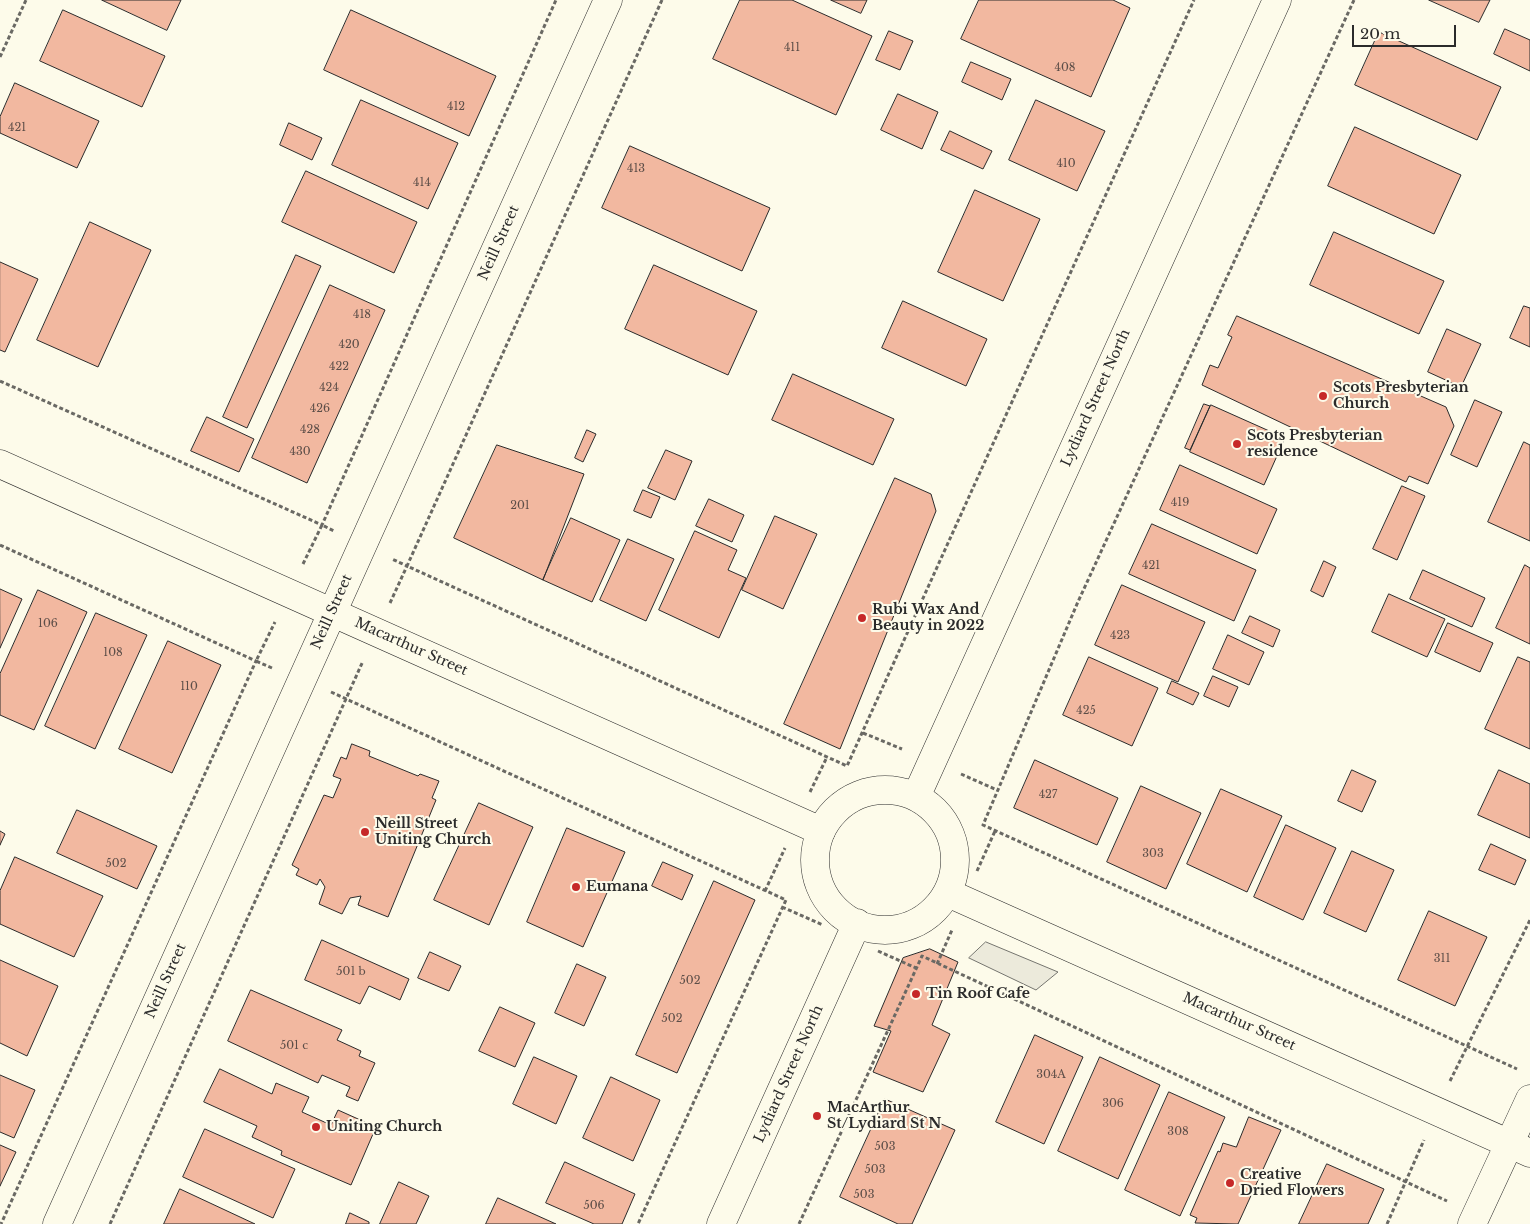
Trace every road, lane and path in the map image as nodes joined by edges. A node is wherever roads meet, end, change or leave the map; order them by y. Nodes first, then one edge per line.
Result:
1 (26, 0) edge
2 (556, 0) edge
3 (608, 0) edge
4 (662, 0) edge
5 (1194, 0) edge
6 (1277, 0) edge
7 (1354, 0) edge
8 (0, 57) edge
9 (0, 381) edge
10 (0, 464) edge
11 (0, 545) edge
12 (332, 612) junction
13 (916, 796) junction
14 (821, 831) junction
15 (948, 893) junction
16 (1530, 920) edge
17 (857, 923) junction
18 (1466, 1045) junction
19 (1522, 1072) dead end
20 (1530, 1099) edge
21 (1520, 1148) edge
22 (2, 1224) edge
23 (57, 1224) edge
24 (110, 1224) edge
25 (638, 1224) edge
26 (721, 1224) edge
27 (799, 1224) edge
28 (1387, 1224) edge
29 (1472, 1224) edge

1 - 8 path
2 - 9 path
3 - 12 street, Neill Street
4 - 5 path
6 - 13 street, Lydiard Street North
7 - 18 path
10 - 12 street, Macarthur Street
11 - 22 path
12 - 14 street, Macarthur Street
12 - 23 street, Neill Street
13 - 14 street
13 - 15 street
14 - 17 street
15 - 17 street
15 - 21 street, Macarthur Street
16 - 18 path
17 - 26 street, Lydiard Street North
18 - 19 path
20 - 21 street
21 - 29 street
24 - 25 path
27 - 28 path

